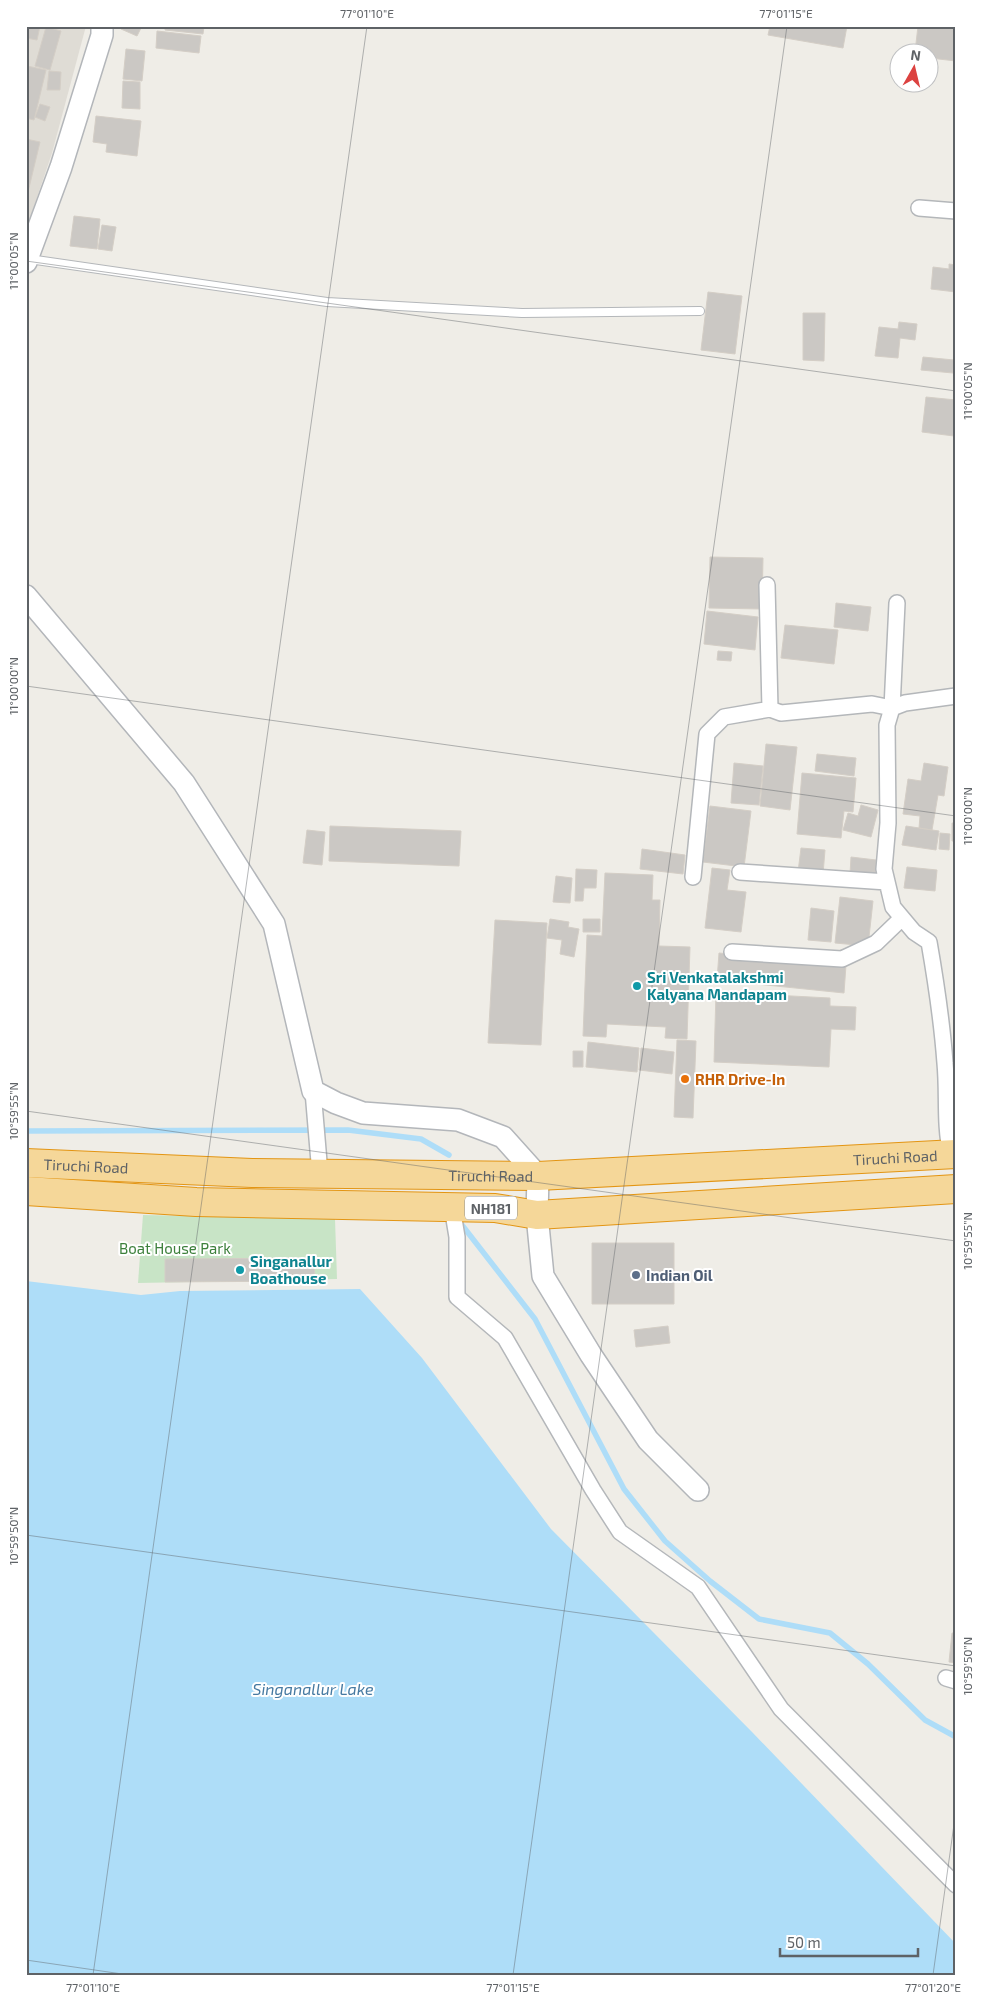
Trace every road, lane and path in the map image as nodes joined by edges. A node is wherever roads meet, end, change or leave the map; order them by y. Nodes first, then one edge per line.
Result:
1 (102, 26) edge
2 (919, 208) dead end
3 (956, 211) edge
4 (27, 260) edge
5 (700, 311) dead end
6 (767, 585) dead end
7 (26, 596) edge
8 (896, 603) dead end
9 (956, 696) edge
10 (892, 708) junction
11 (770, 709) junction
12 (740, 872) dead end
13 (693, 877) dead end
14 (887, 882) junction
15 (902, 918) junction
16 (732, 952) dead end
17 (313, 1091) junction
18 (953, 1154) edge
19 (26, 1164) edge
20 (320, 1174) junction
21 (538, 1176) junction
22 (956, 1189) edge
23 (26, 1192) edge
24 (452, 1207) junction
25 (537, 1215) junction
26 (698, 1490) dead end
27 (956, 1885) edge

1 - 4 street
2 - 3 street
4 - 5 lane
6 - 11 street
7 - 17 street
8 - 10 street
9 - 10 street
10 - 11 street
10 - 14 street
11 - 13 street
12 - 14 street
14 - 15 street
15 - 16 street
15 - 18 street
17 - 20 street
17 - 21 street
18 - 21 highway, Tiruchi Road / NH181
19 - 20 highway, Tiruchi Road / NH181
20 - 21 highway, Tiruchi Road / NH181
21 - 25 street
22 - 25 highway, NH181
23 - 24 highway, NH181
24 - 25 highway, NH181
24 - 27 street
25 - 26 street

